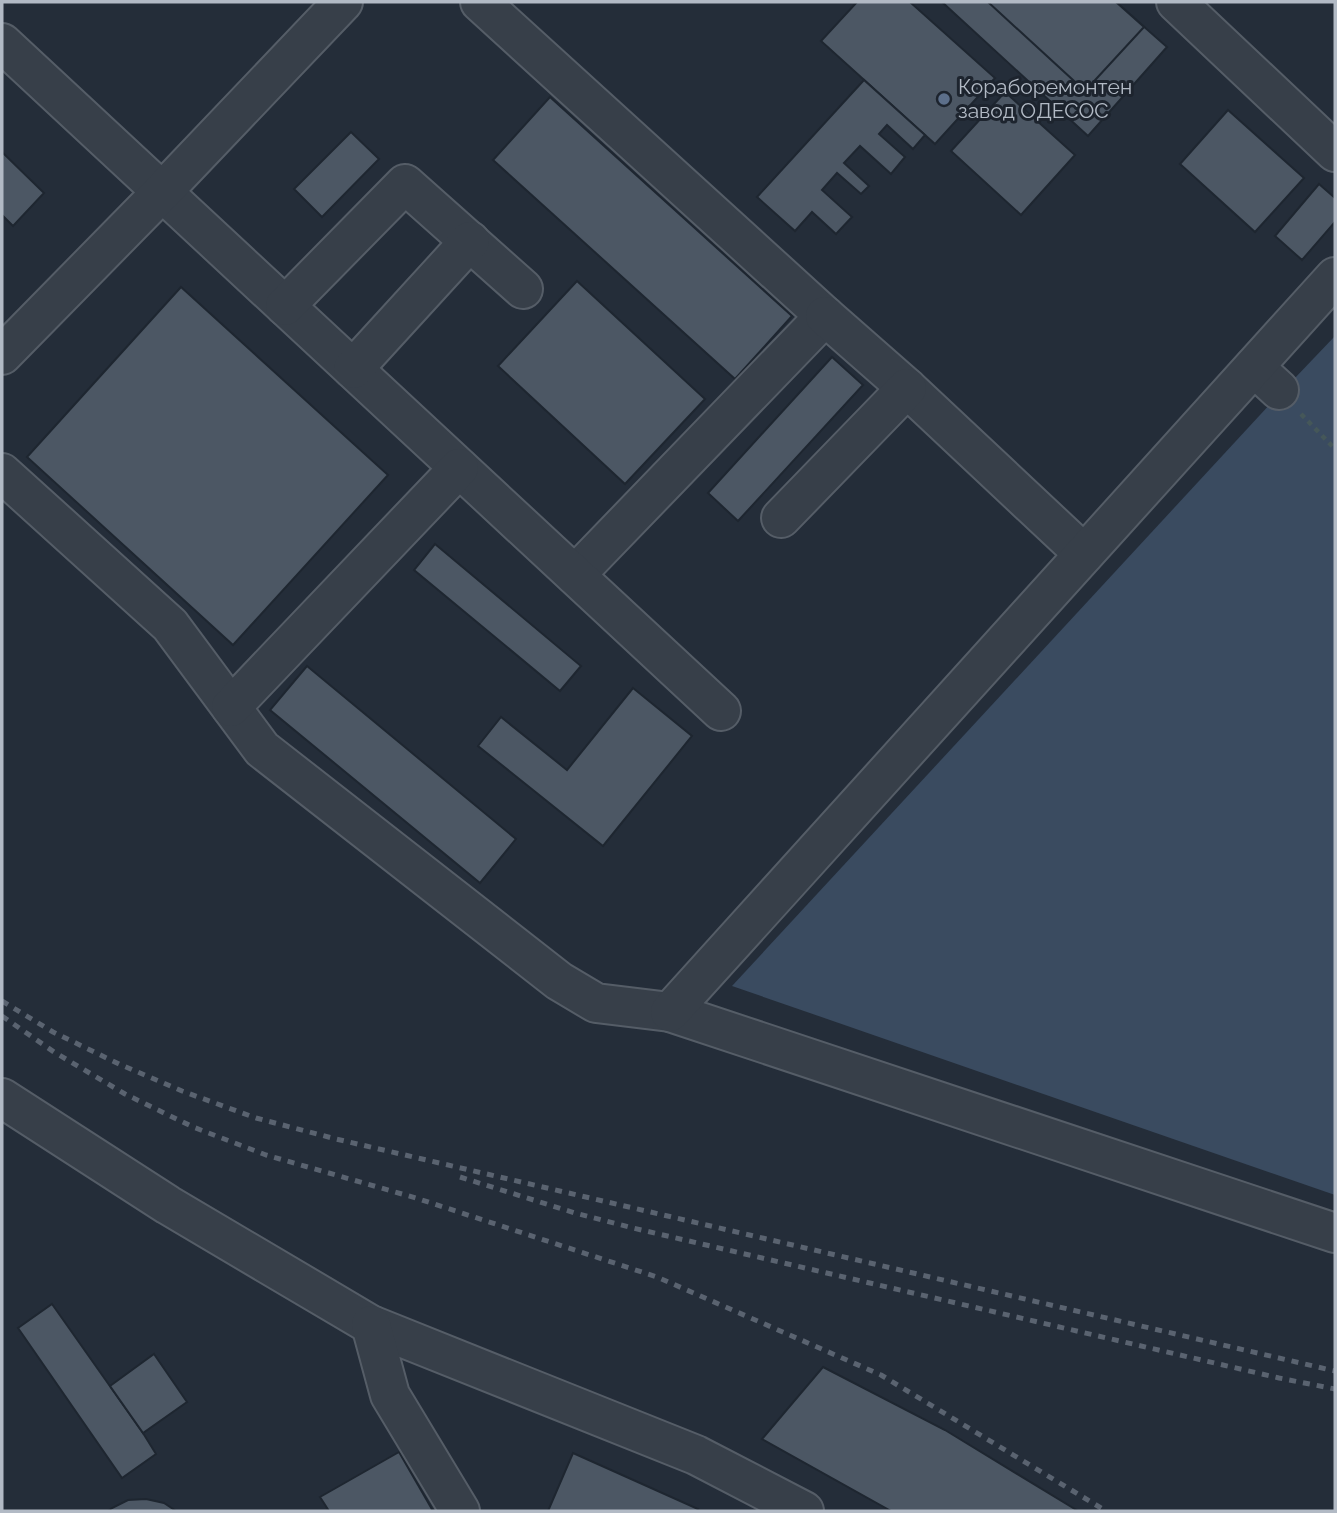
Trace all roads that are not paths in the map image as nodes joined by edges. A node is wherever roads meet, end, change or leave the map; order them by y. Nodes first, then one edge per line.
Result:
1 (343, 2) edge
2 (480, 2) edge
3 (1176, 2) edge
4 (2, 43) edge
5 (1335, 152) edge
6 (162, 192) junction
7 (470, 242) junction
8 (1335, 277) edge
9 (523, 289) dead end
10 (285, 306) junction
11 (825, 316) junction
12 (2, 355) edge
13 (353, 369) junction
14 (907, 388) junction
15 (459, 467) junction
16 (2, 473) edge
17 (781, 518) dead end
18 (1084, 554) junction
19 (575, 575) junction
20 (232, 708) junction
21 (721, 711) dead end
22 (670, 1012) junction
23 (2, 1098) edge
24 (1335, 1233) edge
25 (371, 1325) junction
26 (460, 1511) edge
27 (804, 1511) edge

1 - 6 street
2 - 11 street
3 - 5 street
4 - 6 street
6 - 10 street
6 - 12 street
7 - 9 street
7 - 10 street
7 - 13 street
8 - 18 street
10 - 13 street
11 - 14 street
11 - 19 street
13 - 15 street
14 - 17 street
14 - 18 street
15 - 19 street
15 - 20 street
16 - 20 street
18 - 22 street
19 - 21 street
20 - 22 street
22 - 24 street
23 - 25 street
25 - 26 street
25 - 27 street

